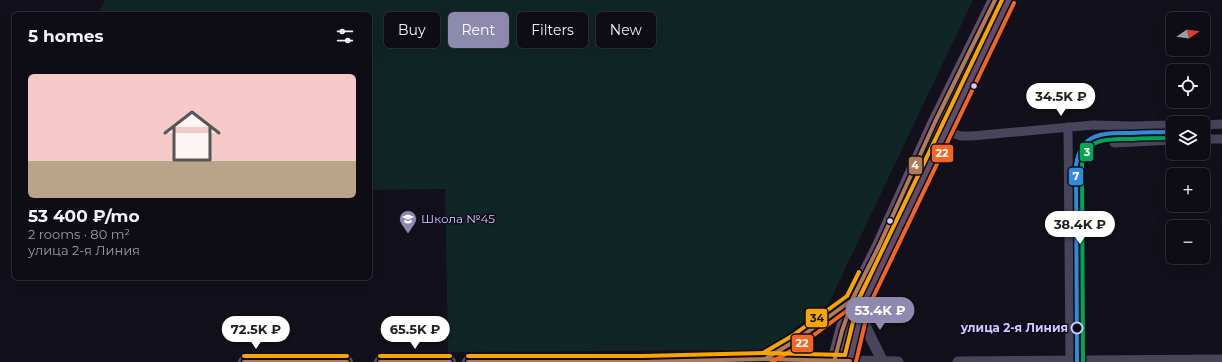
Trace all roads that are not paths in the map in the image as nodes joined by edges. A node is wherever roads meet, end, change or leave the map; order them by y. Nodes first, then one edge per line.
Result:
1 (995, 0) edge
2 (1009, 0) edge
3 (1222, 124) edge
4 (1166, 125) edge
5 (1210, 125) edge
6 (1068, 127) junction
7 (946, 131) junction
8 (1210, 139) edge
9 (1222, 139) edge
10 (1166, 140) edge
11 (1114, 143) dead end
12 (858, 302) junction
13 (769, 360) edge
14 (1222, 360) edge
15 (735, 361) edge
16 (834, 361) edge
17 (850, 361) edge
18 (1070, 361) edge
19 (244, 362) edge
20 (347, 362) edge
21 (380, 362) edge
22 (450, 362) edge
23 (468, 362) edge
24 (548, 362) edge
25 (643, 362) edge
26 (883, 362) edge
27 (898, 362) edge
28 (958, 362) edge

1 - 12 highway
2 - 7 highway
3 - 5 street
4 - 6 street
6 - 7 street
6 - 18 street
7 - 12 highway
8 - 9 street
10 - 11 street
12 - 13 main road
12 - 16 highway
12 - 17 highway
12 - 26 street
13 - 15 main road
13 - 16 main road
14 - 18 street
15 - 25 main road
16 - 17 main road
17 - 26 street
18 - 28 street
19 - 20 main road
21 - 22 main road
23 - 24 main road
24 - 25 main road
26 - 27 street

